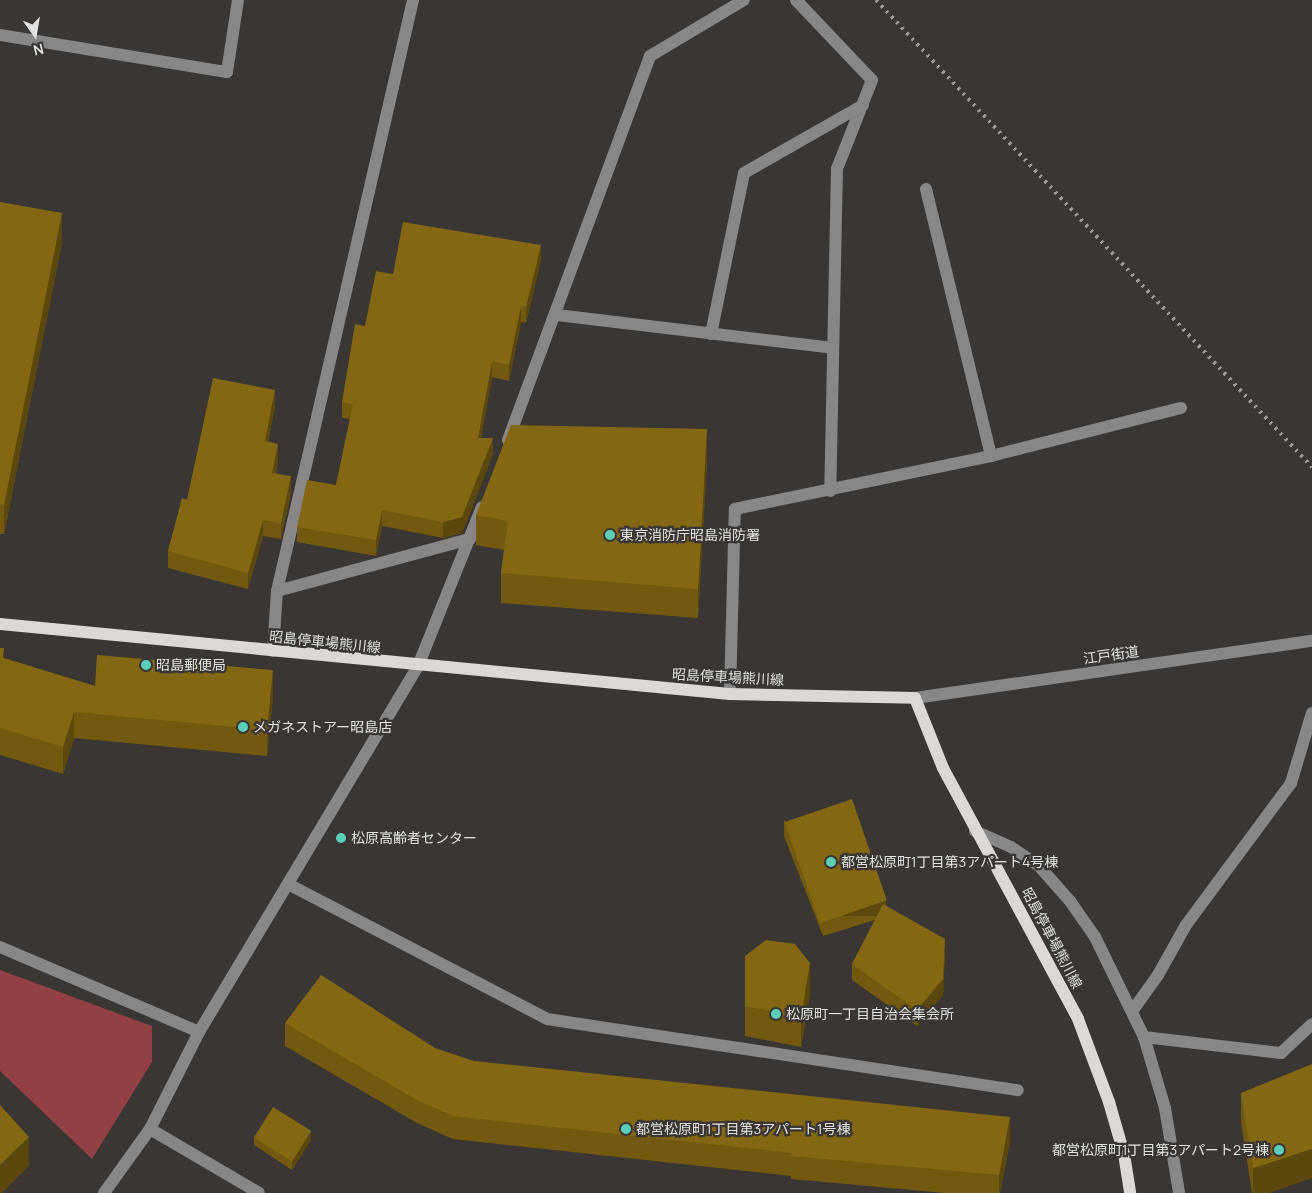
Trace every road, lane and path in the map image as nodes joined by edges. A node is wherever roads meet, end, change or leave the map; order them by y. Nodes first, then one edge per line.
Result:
1 (238, 0) edge
2 (413, 0) edge
3 (744, 0) edge
4 (796, 0) edge
5 (0, 35) edge
6 (863, 105) junction
7 (926, 189) dead end
8 (557, 315) junction
9 (711, 334) junction
10 (833, 348) junction
11 (1181, 408) dead end
12 (504, 449) edge
13 (991, 456) junction
14 (830, 491) junction
15 (487, 494) edge
16 (470, 539) junction
17 (277, 591) junction
18 (0, 624) edge
19 (1312, 642) edge
20 (273, 651) junction
21 (418, 666) junction
22 (730, 694) junction
23 (915, 698) junction
24 (1312, 712) edge
25 (975, 831) junction
26 (288, 884) junction
27 (0, 947) edge
28 (1133, 1010) junction
29 (1312, 1024) edge
30 (199, 1032) junction
31 (1144, 1037) junction
32 (1018, 1090) dead end
33 (150, 1129) junction
34 (104, 1193) edge
35 (259, 1193) edge
36 (1130, 1193) edge
37 (1179, 1193) edge

1 - 5 street
2 - 17 street
3 - 8 street
4 - 6 street
6 - 9 street
6 - 10 street
7 - 13 street
8 - 9 street
8 - 12 street
9 - 10 street
10 - 14 street
11 - 13 street
13 - 14 street
14 - 22 street
15 - 16 street
16 - 17 street
16 - 21 street
17 - 20 street
18 - 20 main road, 昭島停車場熊川線
19 - 23 street, 江戸街道
20 - 21 main road, 昭島停車場熊川線
21 - 22 main road, 昭島停車場熊川線
21 - 26 street
22 - 23 main road, 昭島停車場熊川線
23 - 25 main road, 昭島停車場熊川線
24 - 28 street
25 - 28 street
25 - 36 main road, 昭島停車場熊川線
26 - 30 street
26 - 32 street
27 - 30 street
28 - 31 street
29 - 31 street
30 - 33 street
31 - 37 street
33 - 34 street
33 - 35 street

